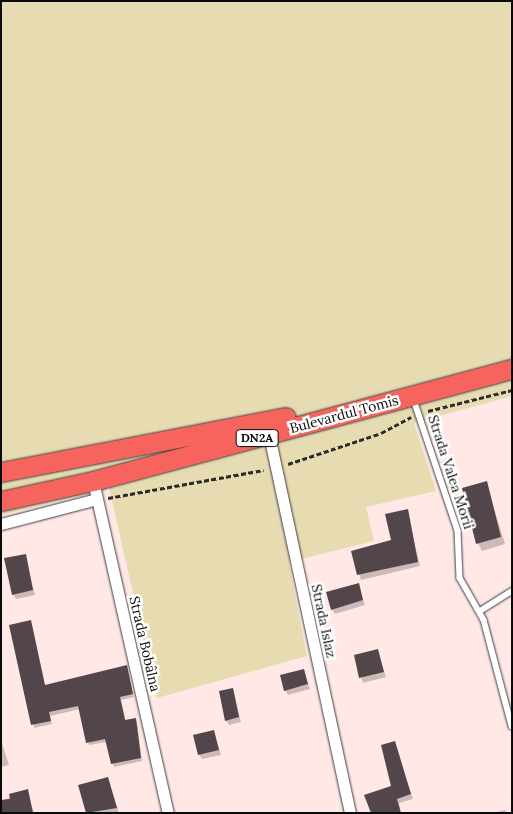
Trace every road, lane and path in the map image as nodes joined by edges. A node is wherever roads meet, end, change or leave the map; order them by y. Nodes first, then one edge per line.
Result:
1 (512, 356) edge
2 (512, 369) edge
3 (512, 390) edge
4 (416, 404) junction
5 (268, 435) junction
6 (276, 468) junction
7 (1, 472) edge
8 (95, 490) junction
9 (1, 501) edge
10 (1, 524) edge
11 (512, 591) edge
12 (480, 611) junction
13 (512, 726) edge
14 (165, 812) edge
15 (350, 813) edge

1 - 7 main road, Bulevardul Tomis / DN2A
2 - 4 main road, Bulevardul Tomis / DN2A
3 - 4 path
4 - 5 main road, Bulevardul Tomis / DN2A
4 - 6 path
4 - 12 lane, Strada Valea Morii
5 - 6 street, Strada Islaz
5 - 8 main road, Bulevardul Tomis / DN2A
6 - 8 path
6 - 15 street, Strada Islaz
8 - 9 main road, Bulevardul Tomis / DN2A
8 - 10 street
8 - 14 street, Strada Bobâlna
11 - 12 lane
12 - 13 lane, Strada Valea Morii

